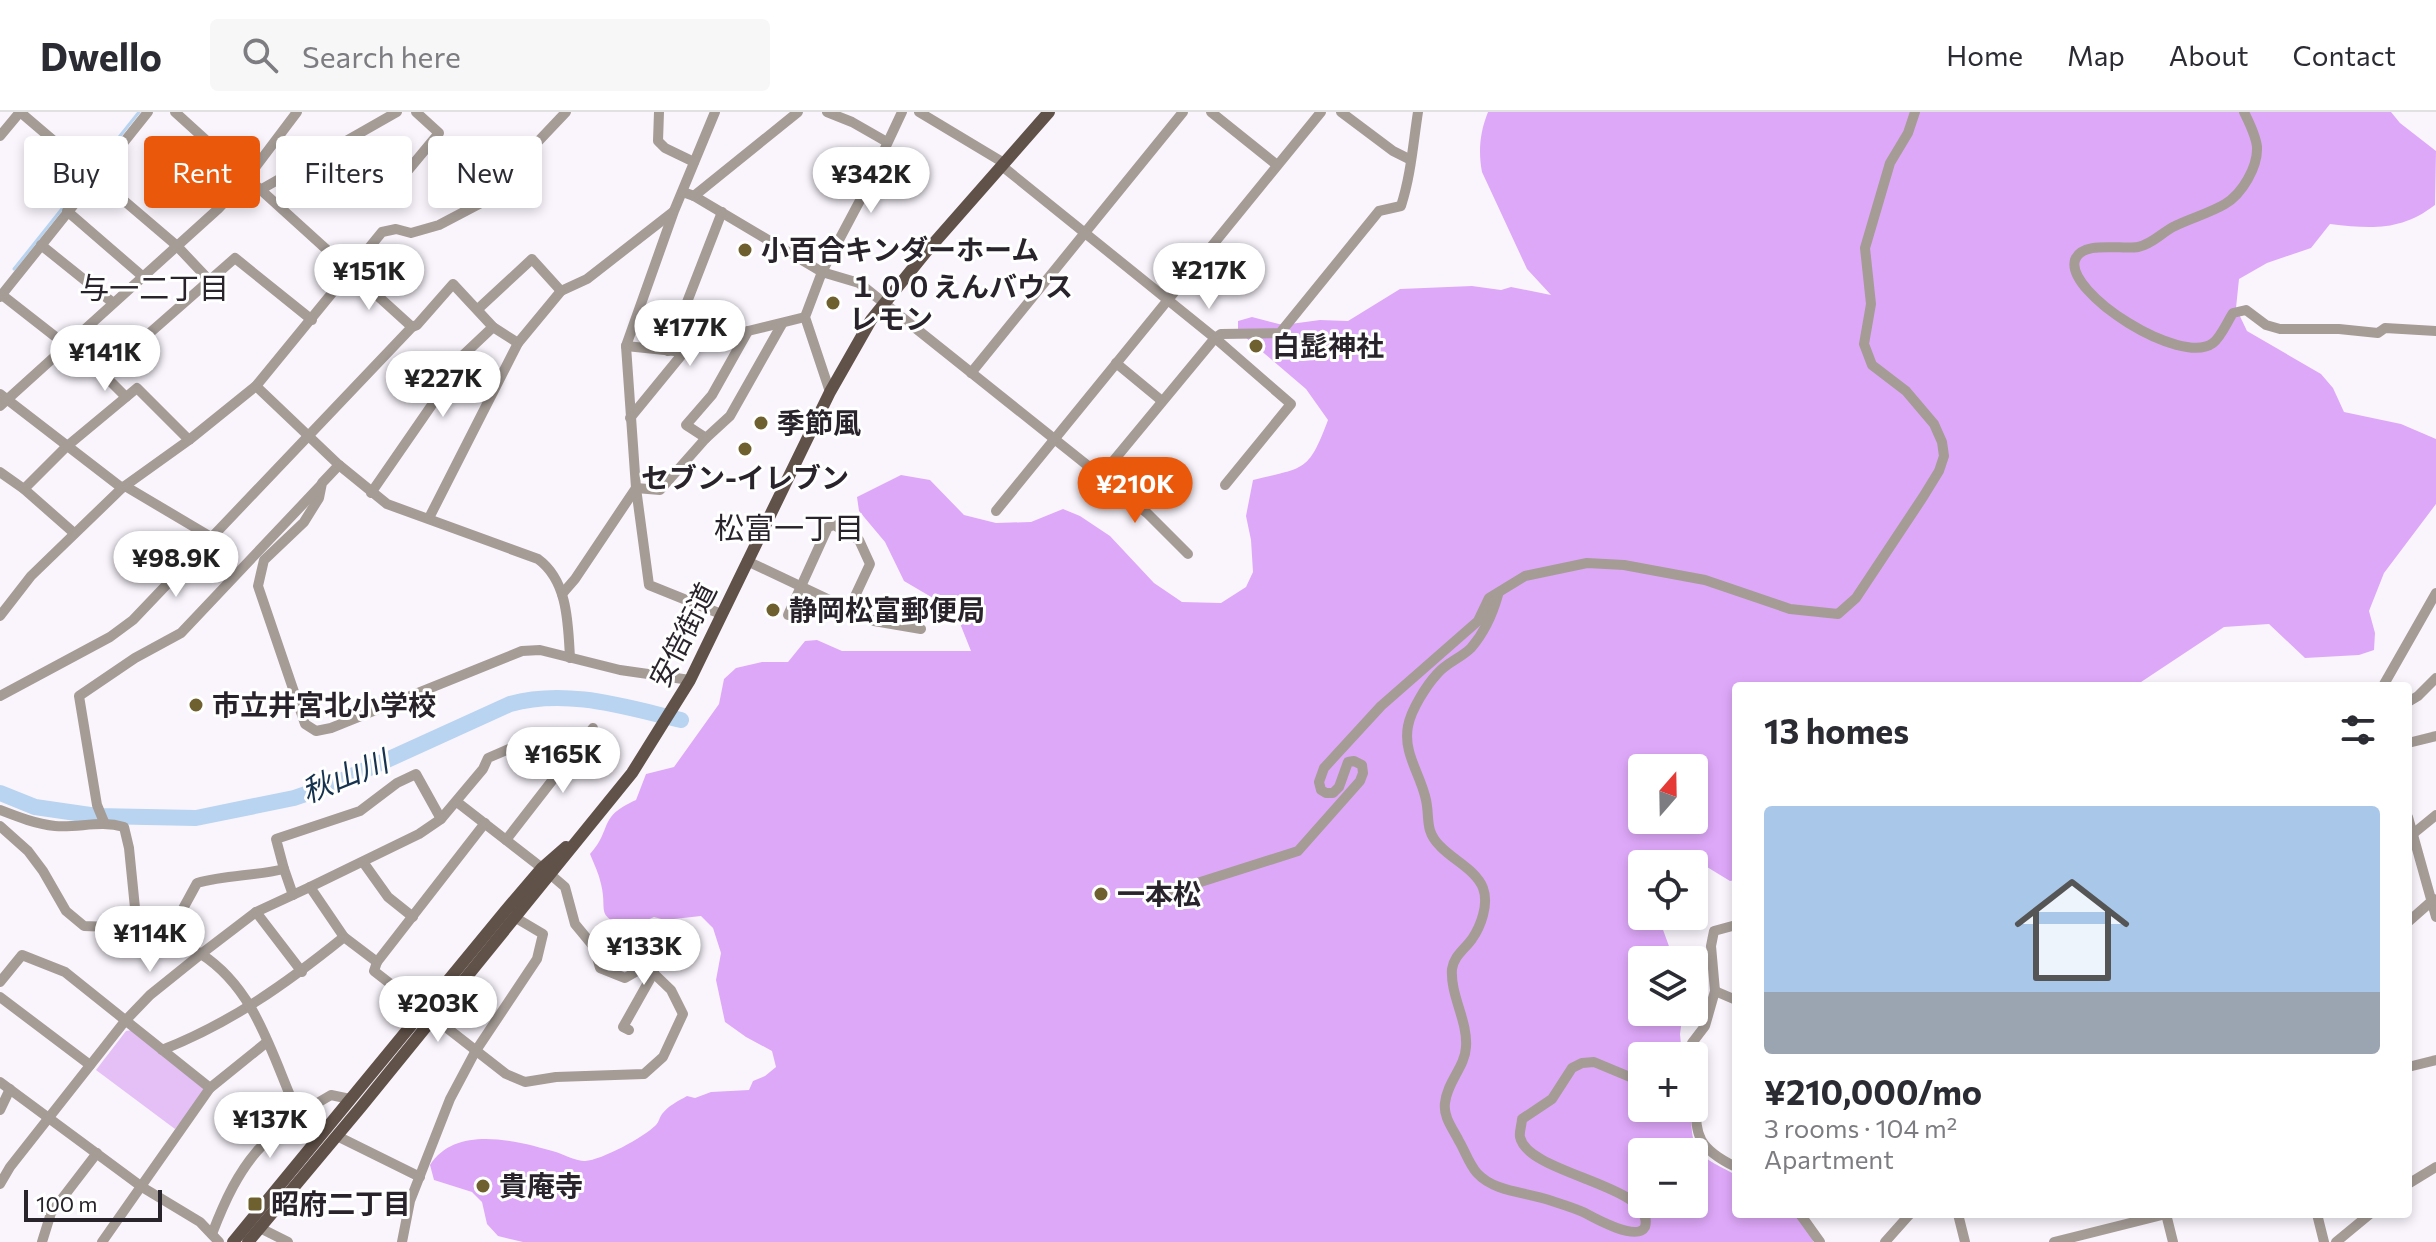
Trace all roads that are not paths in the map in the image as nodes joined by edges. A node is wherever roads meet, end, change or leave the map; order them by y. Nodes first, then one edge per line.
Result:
1 (20, 112) edge
2 (148, 112) edge
3 (175, 112) edge
4 (280, 112) edge
5 (397, 112) edge
6 (416, 112) edge
7 (549, 112) edge
8 (659, 112) edge
9 (715, 112) edge
10 (798, 112) edge
11 (827, 112) edge
12 (902, 112) edge
13 (919, 112) edge
14 (1049, 112) edge
15 (1183, 112) edge
16 (1211, 112) edge
17 (1321, 112) edge
18 (1341, 112) edge
19 (1418, 112) edge
20 (1915, 112) edge
21 (2244, 112) edge
22 (294, 116) edge
23 (562, 116) edge
24 (0, 136) edge
25 (47, 136) edge
26 (202, 136) edge
27 (128, 137) edge
28 (887, 142) junction
29 (1409, 159) junction
30 (260, 161) edge
31 (694, 162) junction
32 (1003, 165) junction
33 (1277, 165) junction
34 (412, 166) edge
35 (260, 190) joint
36 (688, 194) junction
37 (128, 205) edge
38 (70, 208) edge
39 (215, 208) edge
40 (67, 211) junction
41 (674, 211) junction
42 (722, 212) junction
43 (1085, 233) junction
44 (41, 245) junction
45 (176, 245) junction
46 (349, 272) junction
47 (822, 272) junction
48 (141, 275) junction
49 (210, 281) junction
50 (561, 291) junction
51 (1, 296) edge
52 (1168, 300) junction
53 (112, 302) junction
54 (884, 303) junction
55 (478, 309) junction
56 (805, 317) junction
57 (312, 320) junction
58 (782, 324) junction
59 (412, 327) junction
60 (493, 327) junction
61 (748, 331) junction
62 (2436, 331) edge
63 (1215, 338) junction
64 (518, 343) junction
65 (66, 345) junction
66 (626, 346) junction
67 (668, 351) junction
68 (684, 352) junction
69 (1116, 363) junction
70 (971, 373) junction
71 (256, 386) junction
72 (830, 392) junction
73 (126, 397) junction
74 (2, 400) edge
75 (1162, 401) junction
76 (630, 418) junction
77 (308, 435) junction
78 (706, 438) junction
79 (1054, 439) junction
80 (189, 440) junction
81 (66, 447) junction
82 (339, 465) junction
83 (0, 472) edge
84 (1100, 477) junction
85 (322, 483) junction
86 (1225, 485) dead end
87 (124, 487) junction
88 (636, 488) junction
89 (24, 489) junction
90 (371, 493) junction
91 (996, 511) dead end
92 (429, 518) junction
93 (74, 533) junction
94 (211, 537) junction
95 (1188, 554) dead end
96 (747, 561) junction
97 (801, 587) junction
98 (2436, 593) edge
99 (562, 594) junction
100 (1498, 595) junction
101 (849, 609) junction
102 (721, 614) junction
103 (788, 615) dead end
104 (0, 616) edge
105 (921, 629) dead end
106 (570, 658) junction
107 (2436, 678) edge
108 (690, 680) junction
109 (2385, 682) edge
110 (0, 696) edge
111 (2412, 700) edge
112 (593, 728) dead end
113 (2436, 736) edge
114 (2412, 742) edge
115 (511, 748) dead end
116 (457, 802) junction
117 (0, 810) edge
118 (2436, 815) edge
119 (441, 819) junction
120 (104, 822) junction
121 (485, 823) junction
122 (0, 826) edge
123 (2412, 828) edge
124 (2414, 833) junction
125 (506, 840) junction
126 (363, 862) junction
127 (284, 869) junction
128 (547, 872) junction
129 (310, 887) junction
130 (1169, 892) dead end
131 (293, 895) junction
132 (2434, 899) edge
133 (256, 912) junction
134 (413, 917) junction
135 (2436, 917) edge
136 (516, 918) junction
137 (2412, 918) edge
138 (1732, 926) edge
139 (137, 928) junction
140 (344, 937) junction
141 (167, 938) junction
142 (201, 954) junction
143 (377, 962) junction
144 (302, 972) junction
145 (654, 972) junction
146 (0, 982) edge
147 (1715, 991) junction
148 (0, 997) edge
149 (1732, 998) edge
150 (251, 1007) junction
151 (429, 1014) junction
152 (125, 1021) junction
153 (629, 1030) dead end
154 (267, 1042) junction
155 (1693, 1042) edge
156 (162, 1050) junction
157 (475, 1052) junction
158 (2436, 1060) edge
159 (90, 1065) junction
160 (2412, 1066) edge
161 (1628, 1076) edge
162 (0, 1082) edge
163 (210, 1088) junction
164 (10, 1089) junction
165 (350, 1099) junction
166 (0, 1110) edge
167 (296, 1115) junction
168 (50, 1117) junction
169 (1697, 1122) edge
170 (324, 1132) junction
171 (337, 1136) junction
172 (97, 1153) junction
173 (1732, 1165) edge
174 (2436, 1167) edge
175 (420, 1177) junction
176 (2412, 1182) edge
177 (0, 1184) edge
178 (142, 1187) junction
179 (1803, 1218) edge
180 (1906, 1218) edge
181 (1959, 1218) edge
182 (2150, 1218) edge
183 (2167, 1218) edge
184 (2318, 1218) edge
185 (2365, 1218) edge
186 (260, 1228) junction
187 (216, 1238) edge
188 (42, 1242) edge
189 (102, 1242) edge
190 (233, 1242) edge
191 (248, 1242) edge
192 (288, 1242) edge
193 (402, 1242) edge
194 (1820, 1242) edge
195 (1885, 1242) edge
196 (1965, 1242) edge
197 (2054, 1242) edge
198 (2173, 1242) edge
199 (2324, 1242) edge
200 (2336, 1242) edge

1 - 24 street
1 - 25 street
2 - 27 street
3 - 26 street
4 - 22 street
5 - 35 street
6 - 34 street
7 - 23 street
8 - 31 street
9 - 31 street
10 - 36 street
11 - 28 street
12 - 28 street
13 - 32 street
14 - 32 main road, 安倍街道
15 - 43 street
16 - 33 street
17 - 33 street
18 - 29 street
19 - 29 street
20 - 100 street
21 - 62 street
22 - 30 street
23 - 46 street
28 - 47 street
29 - 63 street
31 - 36 street
32 - 43 street
32 - 54 main road, 安倍街道
33 - 52 street
35 - 46 street
36 - 41 street
36 - 42 street
37 - 45 street
38 - 40 street
39 - 45 street
40 - 44 street
40 - 48 street
41 - 50 street
41 - 66 street
42 - 47 street
42 - 67 street
43 - 52 street
43 - 70 street
44 - 51 street
44 - 53 street
45 - 48 street
45 - 49 street
46 - 57 street
46 - 59 street
47 - 54 street
47 - 56 street
48 - 53 street
49 - 57 street
49 - 73 street
50 - 55 street
50 - 64 street
51 - 65 street
52 - 63 street
52 - 69 street
53 - 65 street
54 - 70 street
54 - 72 main road, 安倍街道
55 - 59 street
55 - 60 street
56 - 58 street
56 - 72 street
57 - 71 street
58 - 61 street
58 - 78 street
59 - 77 street
60 - 64 street
60 - 90 street
61 - 68 street
61 - 78 street
63 - 75 street
63 - 86 street
64 - 92 street
65 - 74 street
66 - 67 street
66 - 76 street
67 - 68 street
68 - 76 street
69 - 75 street
69 - 79 street
70 - 79 street
71 - 77 street
71 - 80 street
72 - 96 main road, 安倍街道
73 - 80 street
73 - 81 street
74 - 81 street
75 - 84 street
76 - 88 street
77 - 82 street
77 - 94 street
78 - 88 street
79 - 84 street
79 - 91 street
80 - 87 street
81 - 87 street
81 - 89 street
82 - 85 street
82 - 90 street
83 - 89 street
84 - 95 street
85 - 106 street
85 - 120 street
87 - 93 street
87 - 94 street
88 - 99 street
88 - 102 street
89 - 93 street
90 - 92 street
92 - 99 street
93 - 104 street
94 - 110 street
96 - 97 street
96 - 102 main road, 安倍街道
97 - 101 street
97 - 101 street
97 - 103 street
98 - 109 street
99 - 106 street
100 - 130 street
100 - 161 street
101 - 105 street
102 - 108 main road, 安倍街道
106 - 108 street
107 - 111 street
108 - 128 main road, 安倍街道
112 - 125 street
113 - 114 street
115 - 116 street
116 - 119 street
116 - 121 street
117 - 120 street
118 - 124 street
119 - 126 street
119 - 127 street
120 - 139 street
121 - 125 street
121 - 134 street
122 - 139 street
123 - 124 street
124 - 132 street
125 - 128 street
126 - 129 street
126 - 134 street
127 - 131 street
127 - 141 street
128 - 136 main road, 安倍街道
128 - 145 street
128 - 151 main road, 安倍街道
129 - 131 street
129 - 140 street
131 - 133 street
132 - 135 street
132 - 137 street
133 - 142 street
133 - 144 street
134 - 143 street
136 - 151 main road, 安倍街道
136 - 157 street
138 - 147 street
139 - 141 street
140 - 143 street
140 - 144 street
141 - 142 street
142 - 150 street
142 - 152 street
143 - 151 street
144 - 150 street
145 - 153 street
145 - 157 street
146 - 152 street
147 - 149 street
147 - 155 street
148 - 159 street
150 - 154 street
150 - 156 street
151 - 157 street
151 - 165 main road, 安倍街道
151 - 171 main road, 安倍街道
152 - 156 street
152 - 159 street
154 - 163 street
154 - 167 street
156 - 163 street
157 - 175 street
158 - 160 street
159 - 168 street
162 - 164 street
163 - 178 street
164 - 166 street
164 - 168 street
165 - 167 street
165 - 170 main road, 安倍街道
167 - 170 street
167 - 187 street
168 - 172 street
168 - 177 street
169 - 173 street
170 - 190 main road, 安倍街道
171 - 175 street
171 - 186 main road, 安倍街道
172 - 178 street
172 - 188 street
174 - 176 street
175 - 193 street
178 - 187 street
178 - 189 street
179 - 194 street
180 - 195 street
181 - 196 street
182 - 197 street
183 - 198 street
184 - 199 street
185 - 200 street
186 - 191 main road, 安倍街道
186 - 192 street

